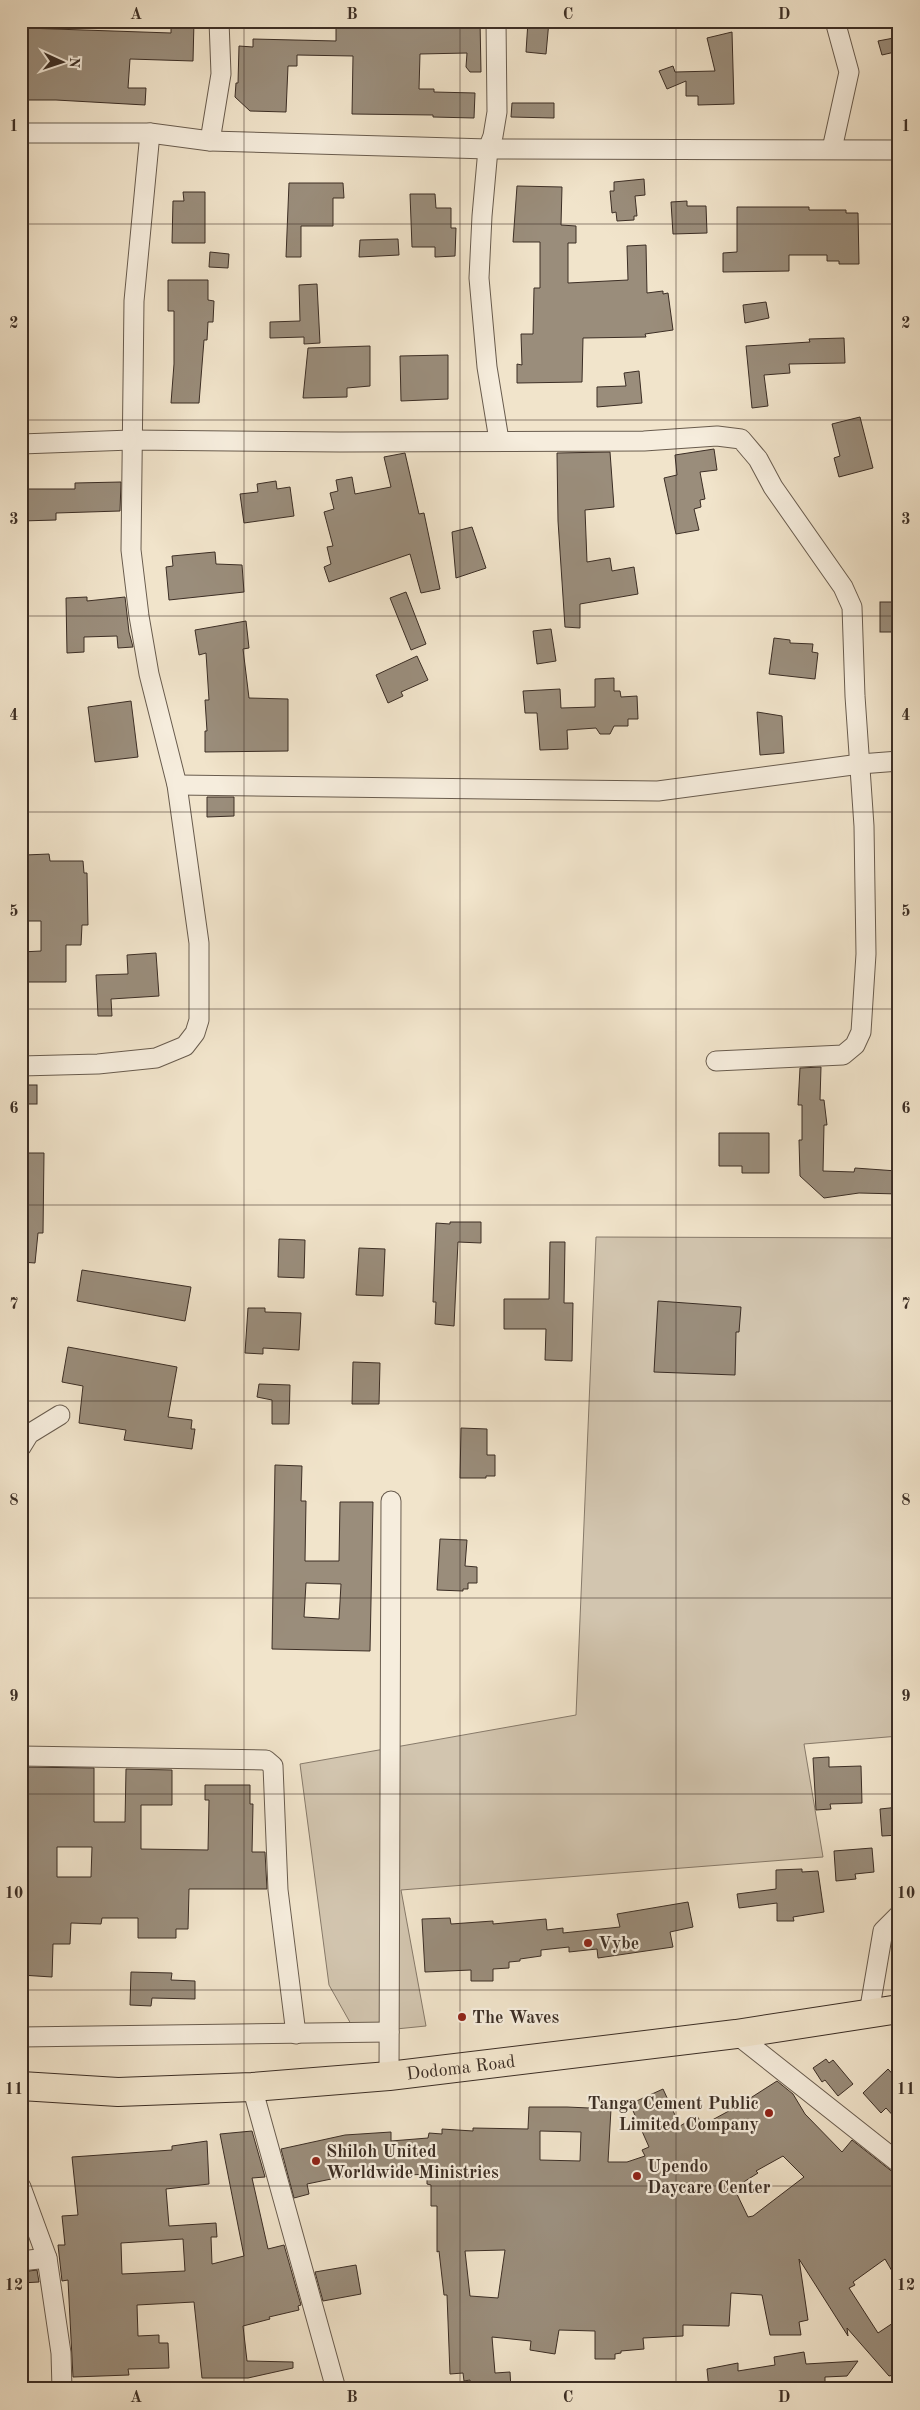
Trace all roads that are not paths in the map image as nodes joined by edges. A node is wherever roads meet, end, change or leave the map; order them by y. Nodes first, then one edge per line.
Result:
1 (219, 21) edge
2 (496, 21) edge
3 (835, 21) edge
4 (21, 133) edge
5 (150, 133) junction
6 (210, 141) junction
7 (488, 149) junction
8 (832, 149) junction
9 (899, 150) edge
10 (131, 440) junction
11 (499, 440) junction
12 (21, 444) edge
13 (899, 761) edge
14 (860, 764) junction
15 (177, 785) junction
16 (716, 1061) dead end
17 (21, 1066) edge
18 (60, 1415) dead end
19 (21, 1447) edge
20 (391, 1501) dead end
21 (21, 1756) edge
22 (899, 1915) edge
23 (899, 2009) edge
24 (869, 2014) junction
25 (389, 2032) junction
26 (296, 2034) junction
27 (736, 2034) junction
28 (21, 2037) edge
29 (389, 2076) junction
30 (21, 2086) edge
31 (252, 2087) junction
32 (899, 2163) edge
33 (21, 2187) edge
34 (47, 2258) junction
35 (21, 2261) edge
36 (62, 2389) edge
37 (336, 2389) edge

1 - 6 street
2 - 7 street
3 - 8 street
4 - 5 street
5 - 6 street
5 - 10 street
6 - 7 street
7 - 8 street
7 - 11 street
8 - 9 street
10 - 11 street
10 - 12 street
10 - 15 street
11 - 14 street
13 - 14 street
14 - 15 street
14 - 16 street
15 - 17 street
18 - 19 street
20 - 25 street
21 - 26 street
22 - 24 street
23 - 24 highway, Dodoma Road
24 - 27 highway, Dodoma Road
25 - 26 street
25 - 29 street
26 - 28 street
27 - 29 highway, Dodoma Road
27 - 32 street
29 - 31 highway, Dodoma Road
30 - 31 highway, Dodoma Road
31 - 37 street
33 - 34 street
34 - 35 street
34 - 36 street

